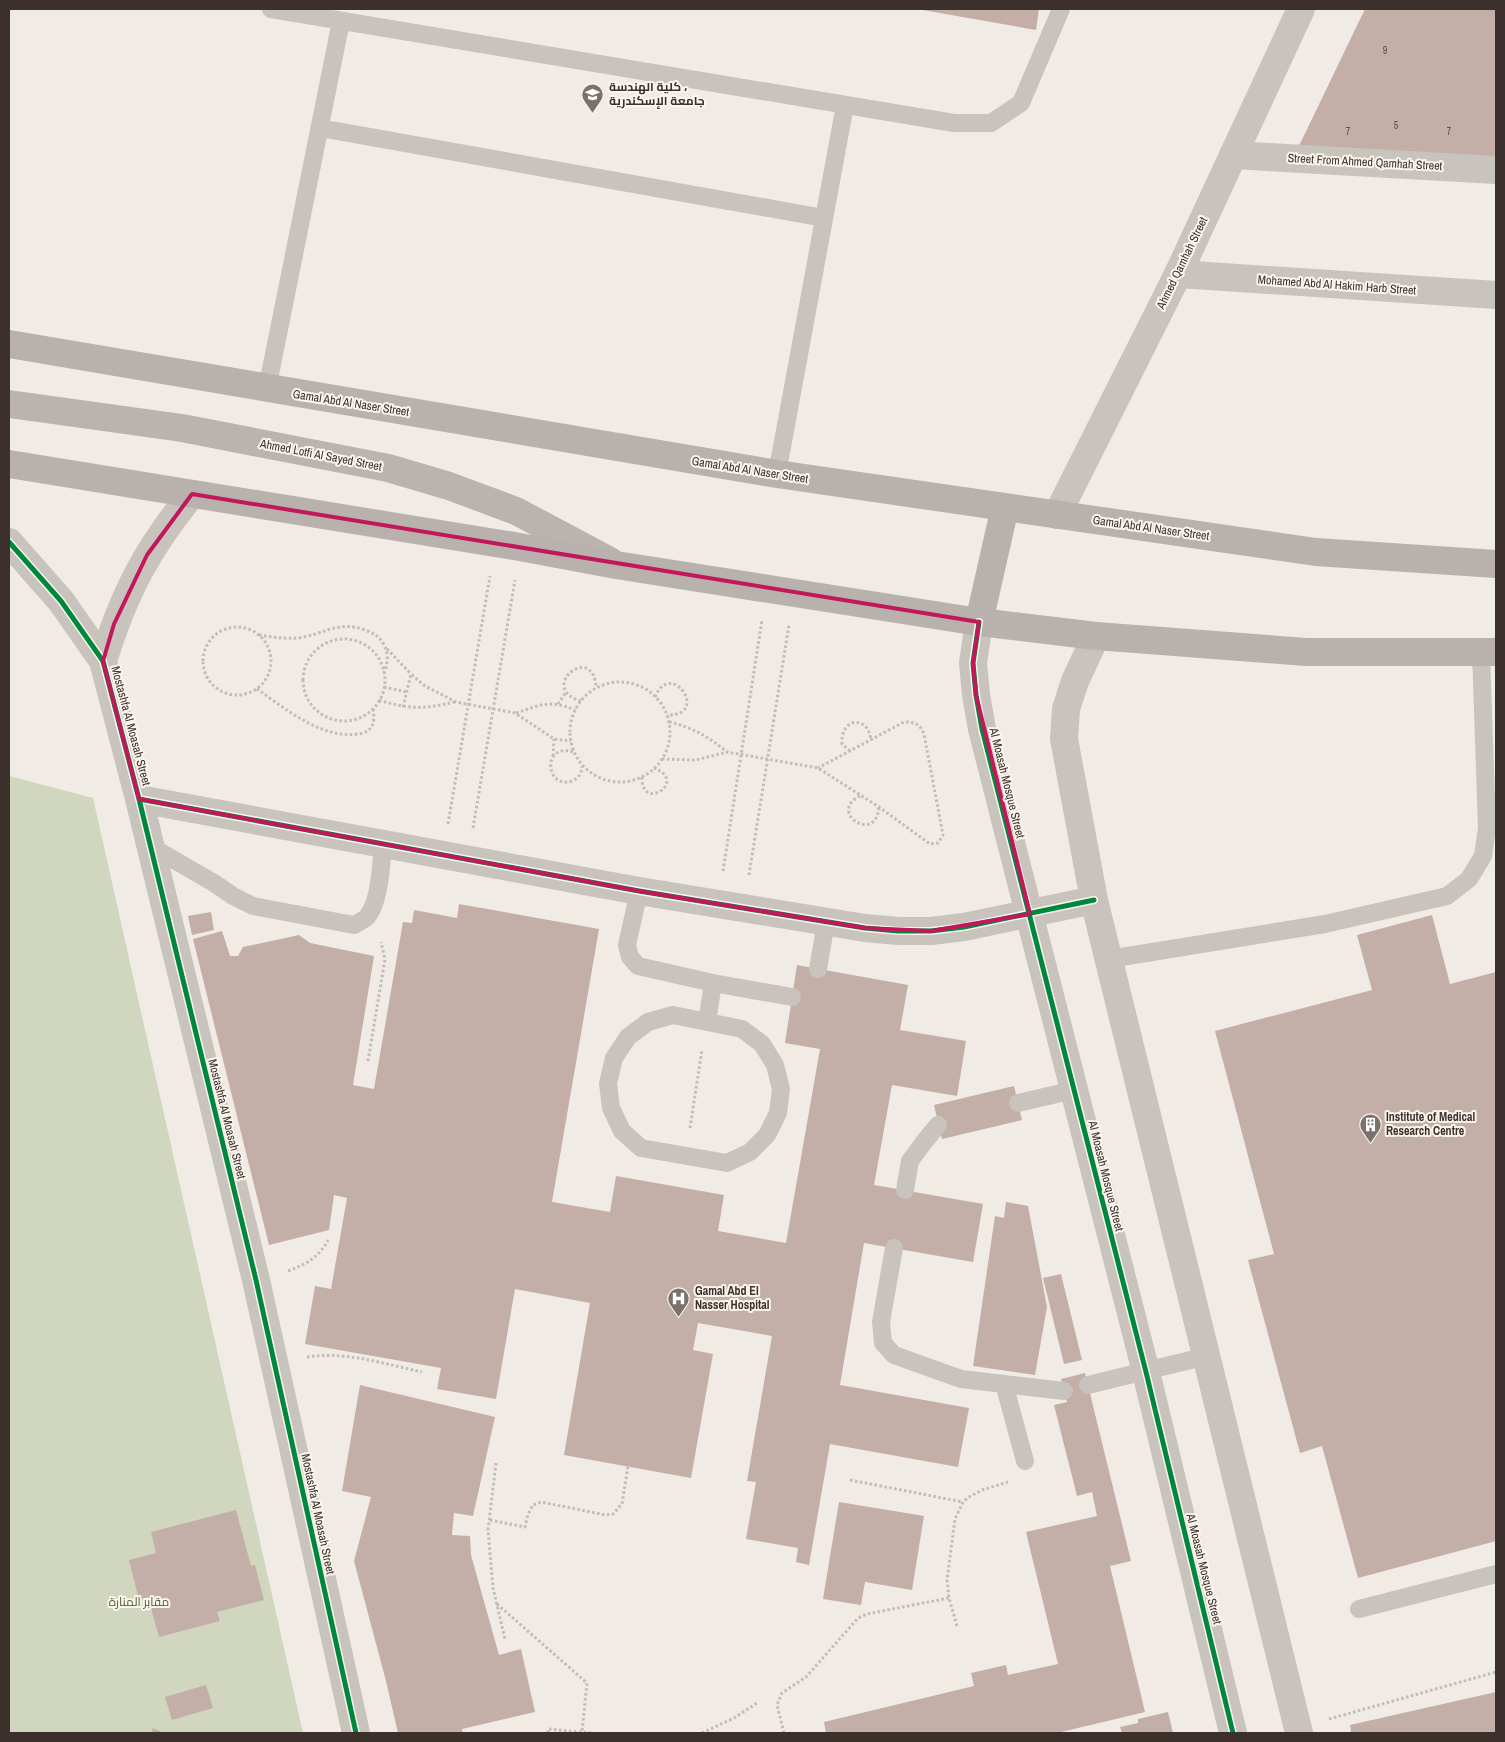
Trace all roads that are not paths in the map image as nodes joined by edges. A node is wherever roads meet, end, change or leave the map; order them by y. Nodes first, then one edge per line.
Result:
1 (271, 9) edge
2 (1061, 9) edge
3 (1301, 9) edge
4 (341, 21) junction
5 (845, 105) junction
6 (320, 128) junction
7 (1233, 155) junction
8 (1496, 170) edge
9 (824, 218) junction
10 (1178, 274) junction
11 (1496, 295) edge
12 (9, 344) edge
13 (267, 389) junction
14 (9, 404) edge
15 (9, 464) edge
16 (777, 474) junction
17 (192, 494) junction
18 (1005, 507) junction
19 (1057, 515) junction
20 (9, 542) edge
21 (616, 564) junction
22 (1496, 564) edge
23 (979, 622) junction
24 (1096, 636) junction
25 (1488, 652) edge
26 (103, 661) junction
27 (139, 799) junction
28 (383, 845) junction
29 (150, 846) junction
30 (638, 891) junction
31 (1094, 900) junction
32 (1030, 914) junction
33 (826, 922) junction
34 (1109, 959) junction
35 (818, 969) dead end
36 (713, 983) junction
37 (792, 997) dead end
38 (707, 1022) junction
39 (1074, 1090) junction
40 (1018, 1103) dead end
41 (938, 1125) dead end
42 (905, 1190) dead end
43 (894, 1248) dead end
44 (1207, 1356) junction
45 (1146, 1372) junction
46 (1004, 1384) junction
47 (1088, 1385) dead end
48 (1064, 1391) dead end
49 (1025, 1461) dead end
50 (1496, 1574) edge
51 (1359, 1609) dead end
52 (1291, 1732) edge
53 (356, 1733) edge
54 (1233, 1733) edge

1 - 4 lane
2 - 5 lane
3 - 7 street, Ahmed Qamhah Street
4 - 5 lane
4 - 6 lane
5 - 9 lane
6 - 9 lane
6 - 13 lane
7 - 8 street, Street From Ahmed Qamhah Street
7 - 10 street, Ahmed Qamhah Street
9 - 16 lane
10 - 11 street, Mohamed Abd Al Hakim Harb Street
10 - 19 street, Ahmed Qamhah Street
12 - 13 main road, Gamal Abd Al Naser Street
13 - 16 main road, Gamal Abd Al Naser Street
14 - 21 main road, Ahmed Lotfi Al Sayed Street
15 - 17 main road
16 - 18 main road, Gamal Abd Al Naser Street
17 - 21 main road
17 - 26 street, Mostashfa Al Moasah Street
18 - 19 main road, Gamal Abd Al Naser Street
18 - 23 main road
19 - 22 main road, Gamal Abd Al Naser Street
20 - 26 street, Mostashfa Al Moasah Street
21 - 23 main road
23 - 24 main road
23 - 32 street, Al Moasah Mosque Street
24 - 25 main road
24 - 31 street
25 - 34 lane
26 - 27 street, Mostashfa Al Moasah Street
27 - 28 street
27 - 29 street, Mostashfa Al Moasah Street
28 - 29 lane
28 - 30 street
29 - 53 street, Mostashfa Al Moasah Street
30 - 33 street
30 - 36 lane
31 - 32 street
31 - 34 street
32 - 33 street
32 - 39 street, Al Moasah Mosque Street
33 - 35 lane
34 - 44 street
36 - 37 lane
36 - 38 lane
38 - 38 lane
39 - 40 lane
39 - 45 street, Al Moasah Mosque Street
41 - 42 lane
43 - 46 lane
44 - 45 lane
44 - 52 street
45 - 47 lane
45 - 54 street, Al Moasah Mosque Street
46 - 48 lane
46 - 49 lane
50 - 51 lane

